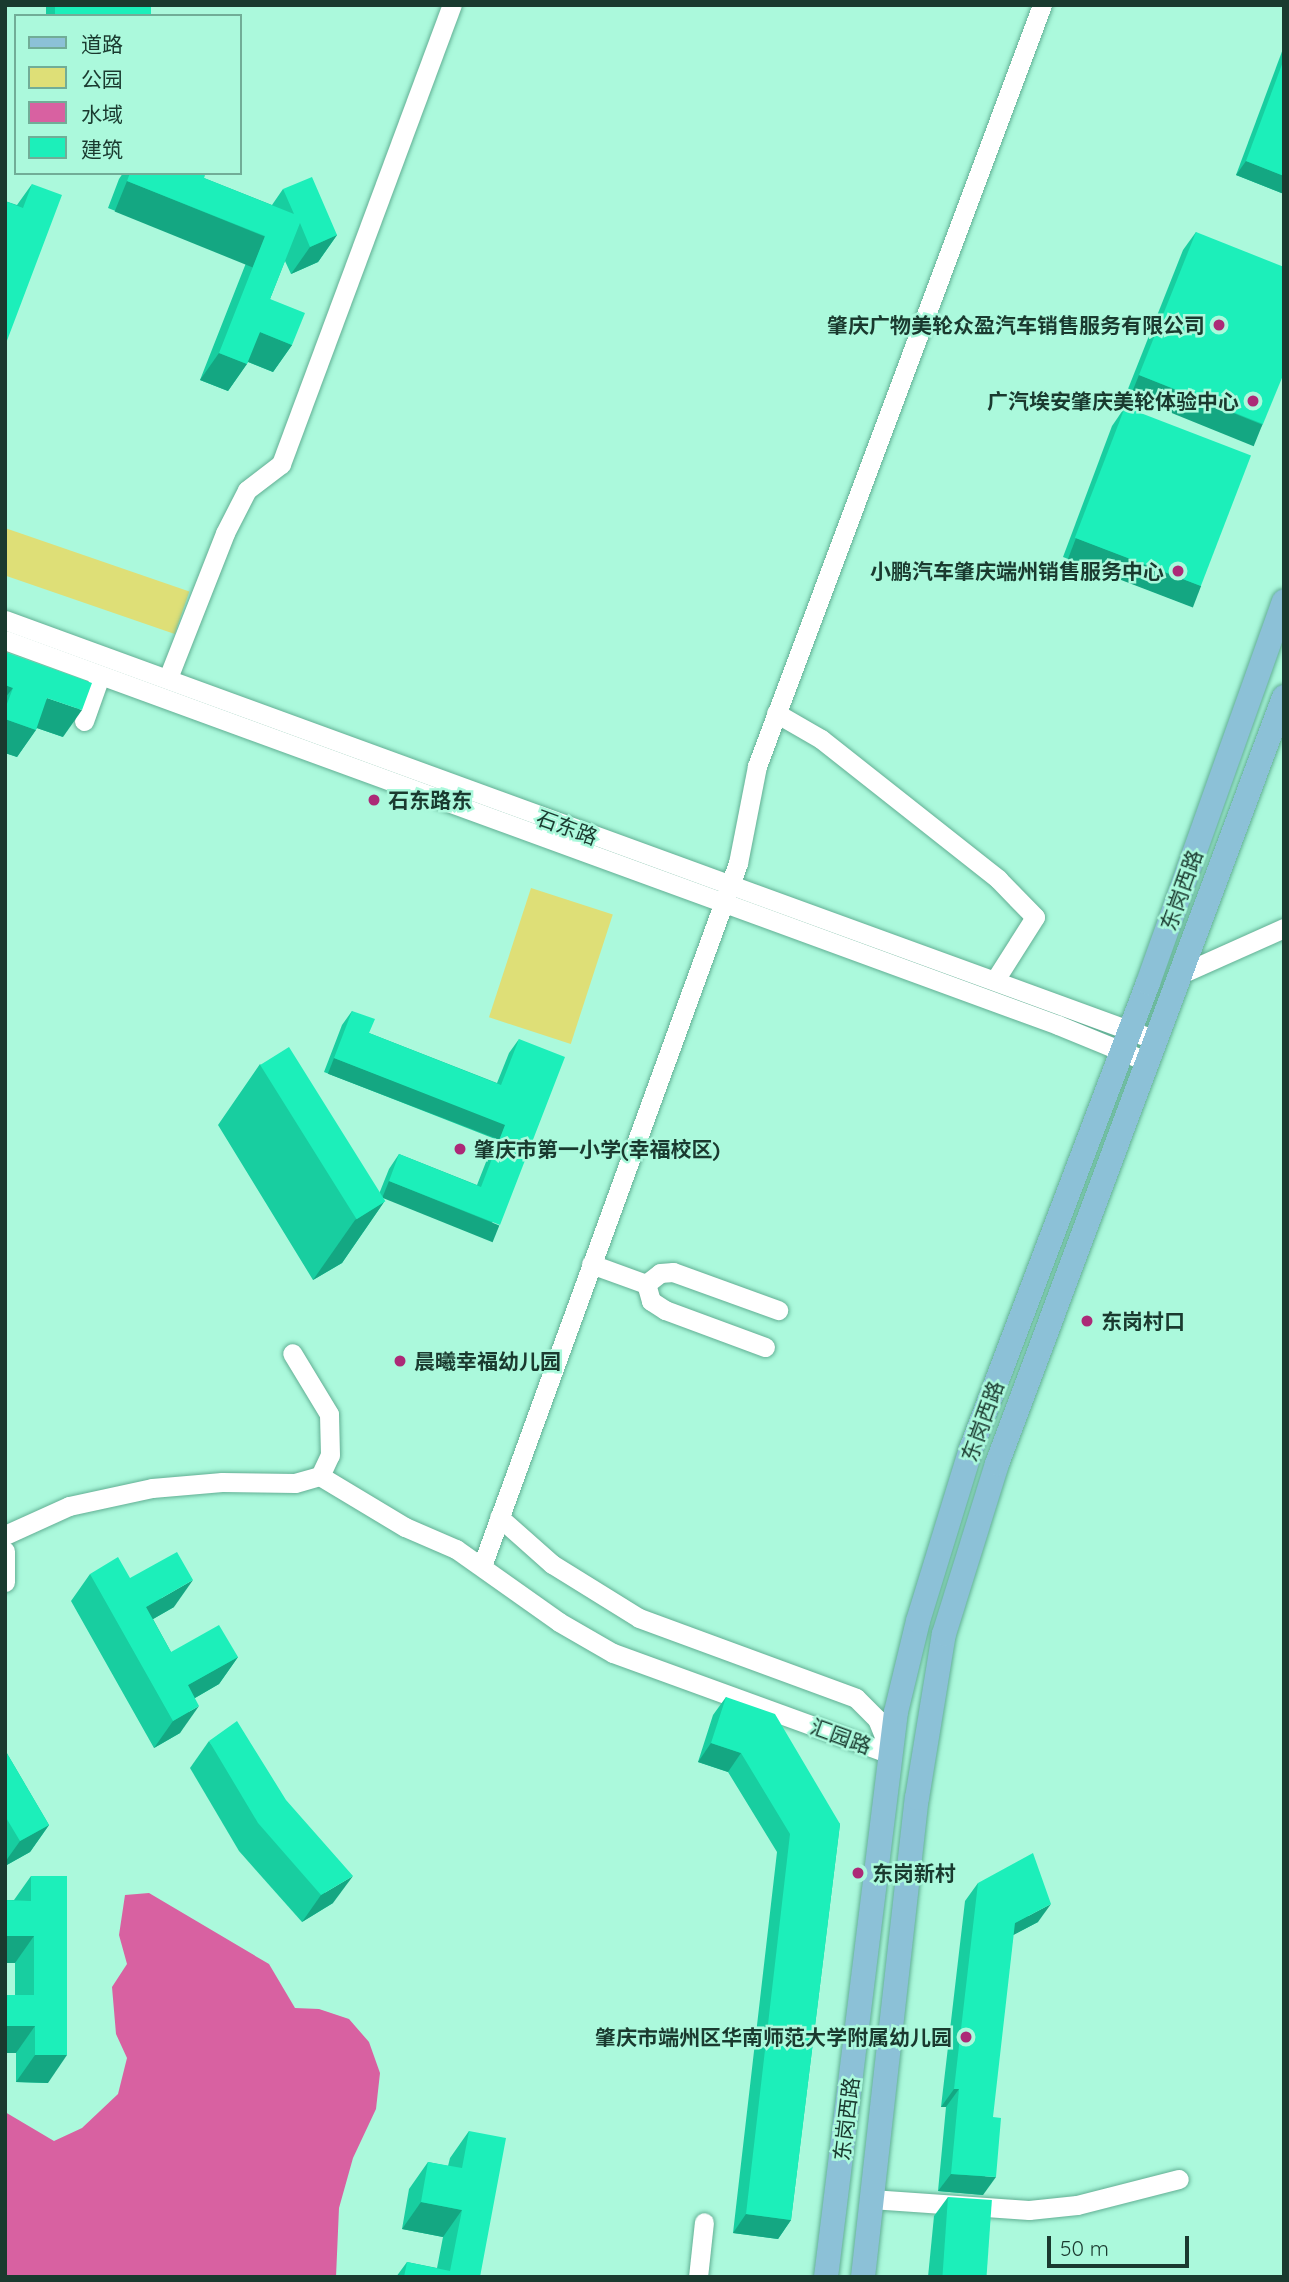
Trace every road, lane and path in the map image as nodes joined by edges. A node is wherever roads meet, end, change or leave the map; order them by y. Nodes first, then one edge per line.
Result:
1 (452, 5) edge
2 (1042, 5) edge
3 (1284, 602) edge
4 (5, 621) edge
5 (5, 640) edge
6 (100, 676) junction
7 (168, 678) junction
8 (1284, 697) edge
9 (776, 713) junction
10 (84, 721) edge
11 (729, 885) junction
12 (722, 905) junction
13 (1284, 928) edge
14 (1181, 974) junction
15 (995, 980) junction
16 (1125, 1041) junction
17 (1152, 1051) junction
18 (591, 1264) junction
19 (646, 1284) junction
20 (778, 1310) dead end
21 (765, 1347) dead end
22 (292, 1353) dead end
23 (320, 1476) junction
24 (499, 1517) junction
25 (5, 1535) edge
26 (5, 1551) edge
27 (482, 1566) junction
28 (5, 1582) edge
29 (891, 1754) junction
30 (1179, 2179) dead end
31 (871, 2199) junction
32 (704, 2222) dead end
33 (698, 2277) edge
34 (826, 2277) edge
35 (863, 2277) edge

1 - 7 street
2 - 9 street
3 - 16 main road, 东岗西路
4 - 7 street, 石东路
5 - 6 street, 石东路
6 - 10 street
6 - 12 street, 石东路
7 - 11 street, 石东路
8 - 14 main road, 东岗西路
9 - 11 street
9 - 15 street
11 - 12 street
11 - 15 street, 石东路
12 - 16 street, 石东路
12 - 18 street
13 - 14 street
14 - 17 main road, 东岗西路
15 - 16 street, 石东路
16 - 17 street
16 - 29 main road, 东岗西路
17 - 31 main road, 东岗西路
18 - 19 street
18 - 24 street
19 - 20 street
19 - 21 street
22 - 23 street
23 - 25 street
23 - 27 street, 汇园路
24 - 27 street
24 - 29 street, 汇园路
26 - 28 street
27 - 29 street, 汇园路
29 - 34 main road, 东岗西路
30 - 31 street
31 - 35 main road, 东岗西路
32 - 33 street

